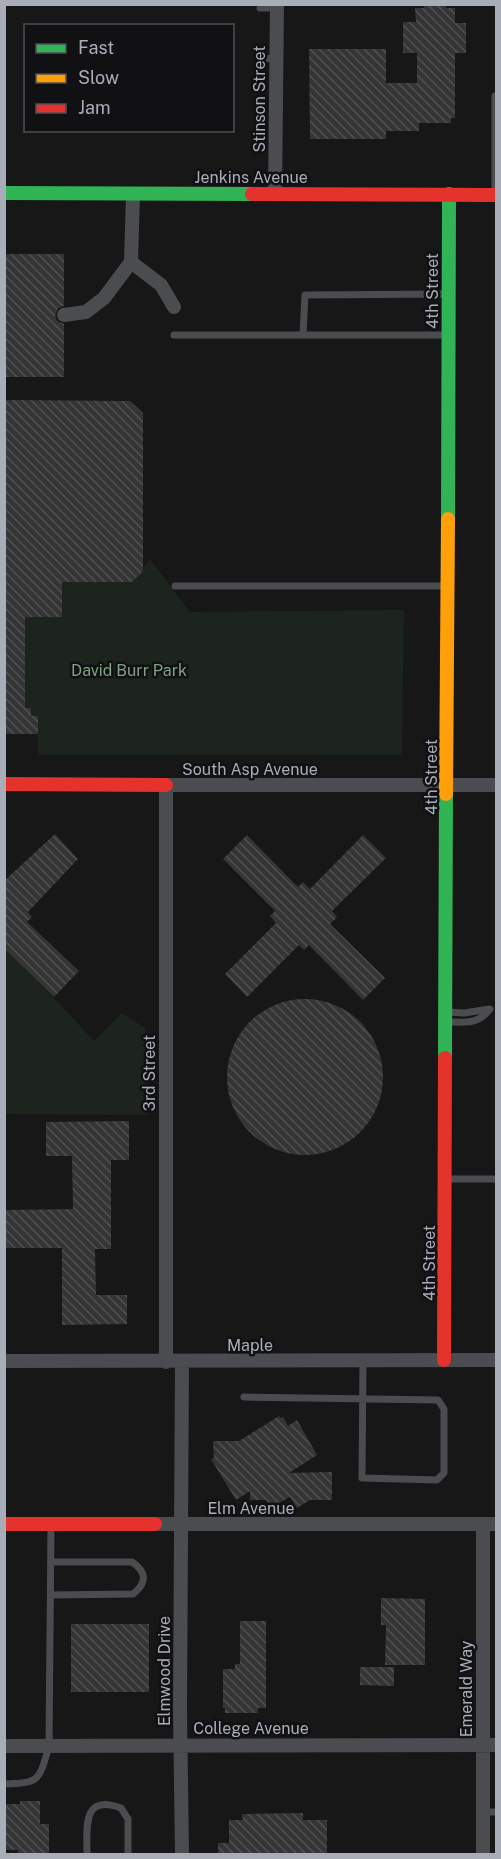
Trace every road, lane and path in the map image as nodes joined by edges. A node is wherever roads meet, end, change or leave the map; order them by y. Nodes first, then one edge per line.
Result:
1 (277, 6) edge
2 (260, 8) dead end
3 (261, 58) dead end
4 (276, 58) junction
5 (496, 96) edge
6 (4, 193) edge
7 (133, 194) junction
8 (275, 194) junction
9 (449, 195) junction
10 (496, 195) edge
11 (130, 262) junction
12 (448, 294) junction
13 (174, 307) dead end
14 (64, 315) dead end
15 (174, 335) dead end
16 (303, 335) junction
17 (448, 335) junction
18 (175, 586) dead end
19 (448, 586) junction
20 (4, 784) edge
21 (447, 784) junction
22 (166, 785) junction
23 (496, 785) edge
24 (447, 1017) junction
25 (446, 1179) junction
26 (496, 1179) edge
27 (444, 1360) junction
28 (496, 1360) edge
29 (4, 1361) edge
30 (363, 1361) junction
31 (166, 1362) junction
32 (182, 1362) junction
33 (244, 1397) dead end
34 (363, 1399) junction
35 (4, 1524) edge
36 (51, 1524) junction
37 (182, 1524) junction
38 (490, 1524) edge
39 (51, 1562) junction
40 (51, 1595) junction
41 (181, 1745) junction
42 (490, 1745) edge
43 (4, 1746) edge
44 (49, 1746) junction
45 (4, 1784) edge
46 (490, 1812) edge
47 (87, 1854) edge
48 (128, 1854) edge
49 (182, 1854) edge
50 (483, 1854) edge

1 - 2 lane
1 - 4 street, Stinson Street
3 - 4 lane
4 - 8 street, Stinson Street
5 - 10 lane
6 - 7 street, Jenkins Avenue
7 - 8 street, Jenkins Avenue
7 - 11 street
8 - 9 street, Jenkins Avenue
9 - 10 street, Jenkins Avenue
9 - 12 street, 4th Street
11 - 13 street
11 - 14 street
12 - 16 lane
12 - 17 street, 4th Street
15 - 16 lane
16 - 17 lane
17 - 19 street, 4th Street
18 - 19 lane
19 - 21 street, 4th Street
20 - 22 street, South Asp Avenue
21 - 22 street, South Asp Avenue
21 - 23 street, South Asp Avenue
21 - 24 street, 4th Street
22 - 31 street, 3rd Street
24 - 24 lane
24 - 25 street, 4th Street
25 - 26 lane
25 - 27 street, 4th Street
27 - 28 street, Maple
27 - 30 street, Maple
29 - 31 street, Maple
30 - 32 street, Maple
30 - 34 lane
31 - 32 street, Maple
32 - 37 street, Elmwood Drive
33 - 34 lane
34 - 34 lane
35 - 36 street, Elm Avenue
36 - 37 street, Elm Avenue
36 - 39 lane
37 - 38 street, Elm Avenue
37 - 41 street, Elmwood Drive
38 - 42 street, Emerald Way
39 - 40 lane
39 - 40 lane
40 - 44 lane
41 - 42 street, College Avenue
41 - 44 street, College Avenue
41 - 49 street, Elmwood Drive
42 - 46 street, Emerald Way
43 - 44 street, College Avenue
44 - 45 lane
46 - 50 street, Emerald Way
47 - 48 lane

